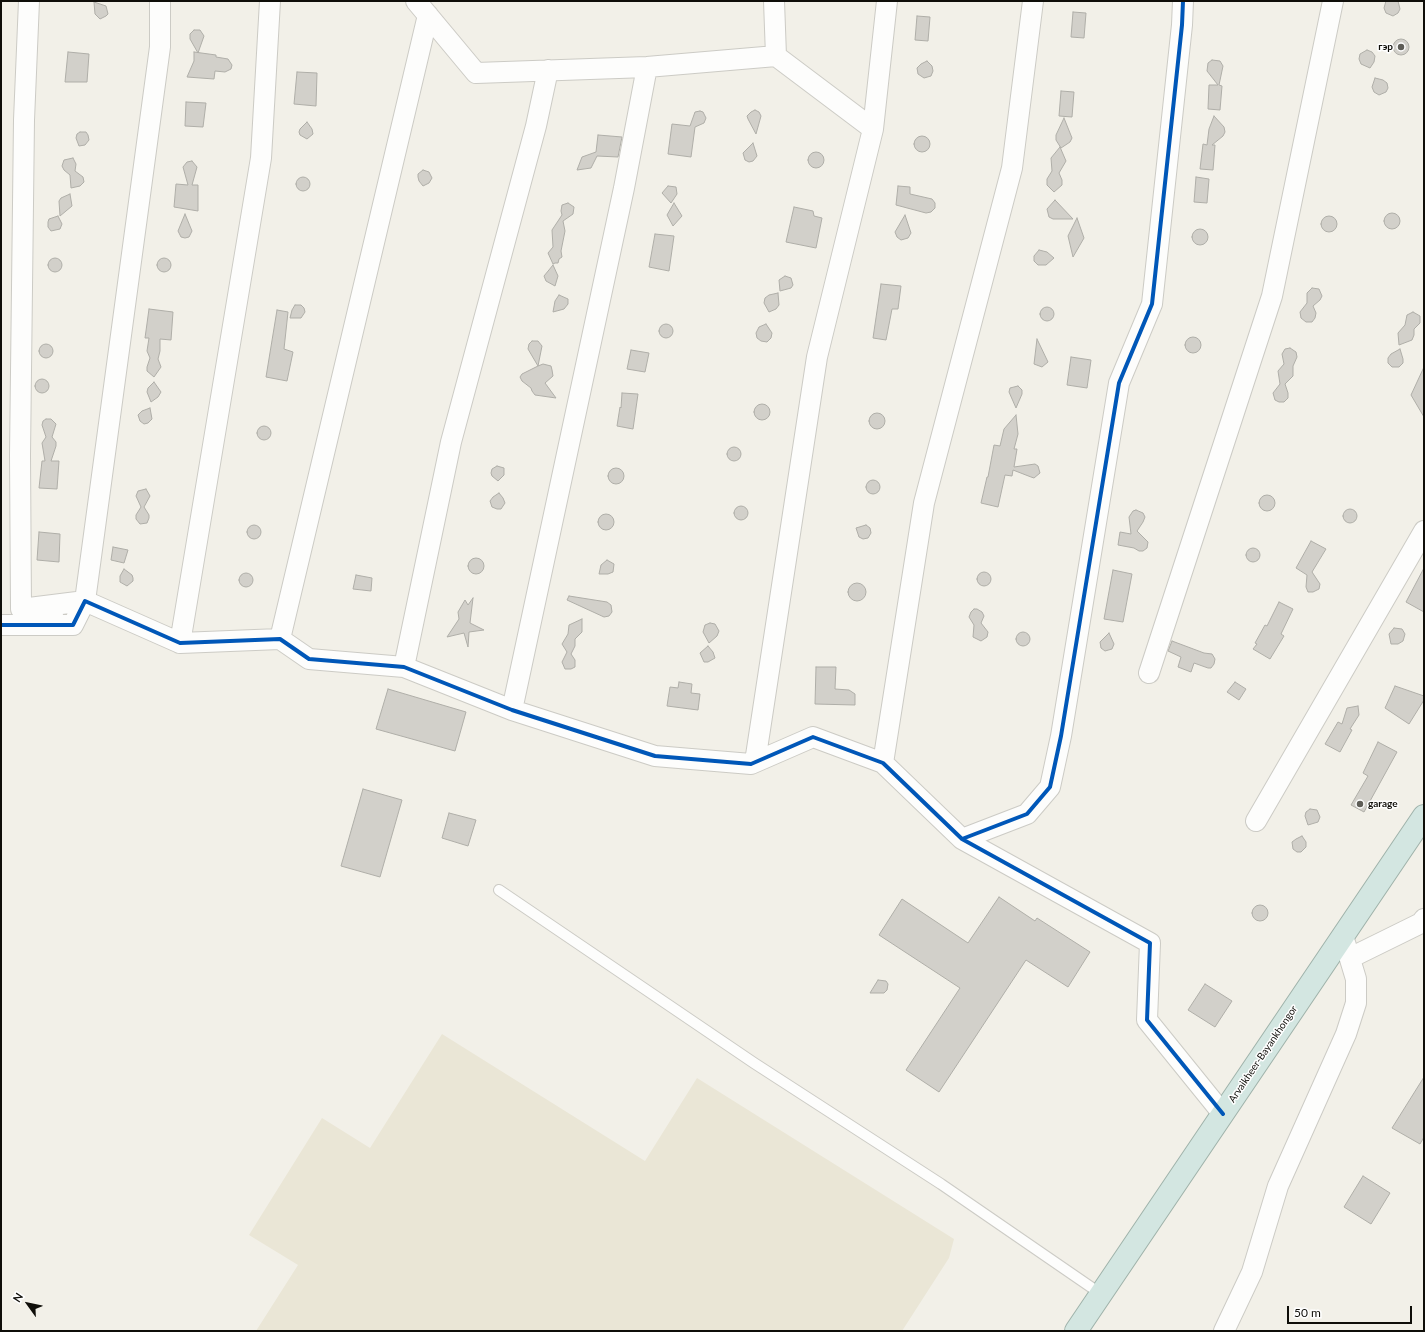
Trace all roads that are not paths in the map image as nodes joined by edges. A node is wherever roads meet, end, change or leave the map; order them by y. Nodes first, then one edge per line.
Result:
1 (29, 1) edge
2 (160, 1) edge
3 (270, 1) edge
4 (774, 1) edge
5 (888, 1) edge
6 (1033, 1) edge
7 (1183, 1) edge
8 (1333, 1) edge
9 (422, 8) edge
10 (776, 56) junction
11 (647, 67) junction
12 (548, 70) junction
13 (873, 129) junction
14 (1424, 531) edge
15 (85, 601) junction
16 (21, 609) junction
17 (1, 625) edge
18 (73, 625) junction
19 (280, 639) junction
20 (180, 643) junction
21 (404, 667) junction
22 (1149, 674) dead end
23 (512, 710) junction
24 (755, 762) junction
25 (883, 763) junction
26 (1424, 816) edge
27 (1256, 821) dead end
28 (962, 839) junction
29 (498, 890) dead end
30 (1424, 919) edge
31 (1343, 936) junction
32 (1350, 958) junction
33 (1222, 1114) junction
34 (1101, 1294) junction
35 (1076, 1331) edge
36 (1224, 1331) edge

1 - 16 street
2 - 15 street
3 - 20 street
4 - 10 street
5 - 13 street
6 - 25 street
7 - 28 street
8 - 22 street
9 - 12 street
9 - 19 street
10 - 11 street
10 - 13 street
11 - 12 street
11 - 23 street
12 - 21 street
13 - 24 street
14 - 27 street
15 - 16 street
15 - 18 street
15 - 20 street
16 - 18 street
17 - 18 street
19 - 20 street
19 - 21 street
21 - 23 street
23 - 24 street
24 - 25 street
25 - 28 street
26 - 31 highway, Arvaikheer-Bayankhongor
28 - 33 street
29 - 34 lane
30 - 32 street
31 - 32 street
31 - 33 highway, Arvaikheer-Bayankhongor
32 - 36 street
33 - 34 highway, Arvaikheer-Bayankhongor
34 - 35 highway, Arvaikheer-Bayankhongor

